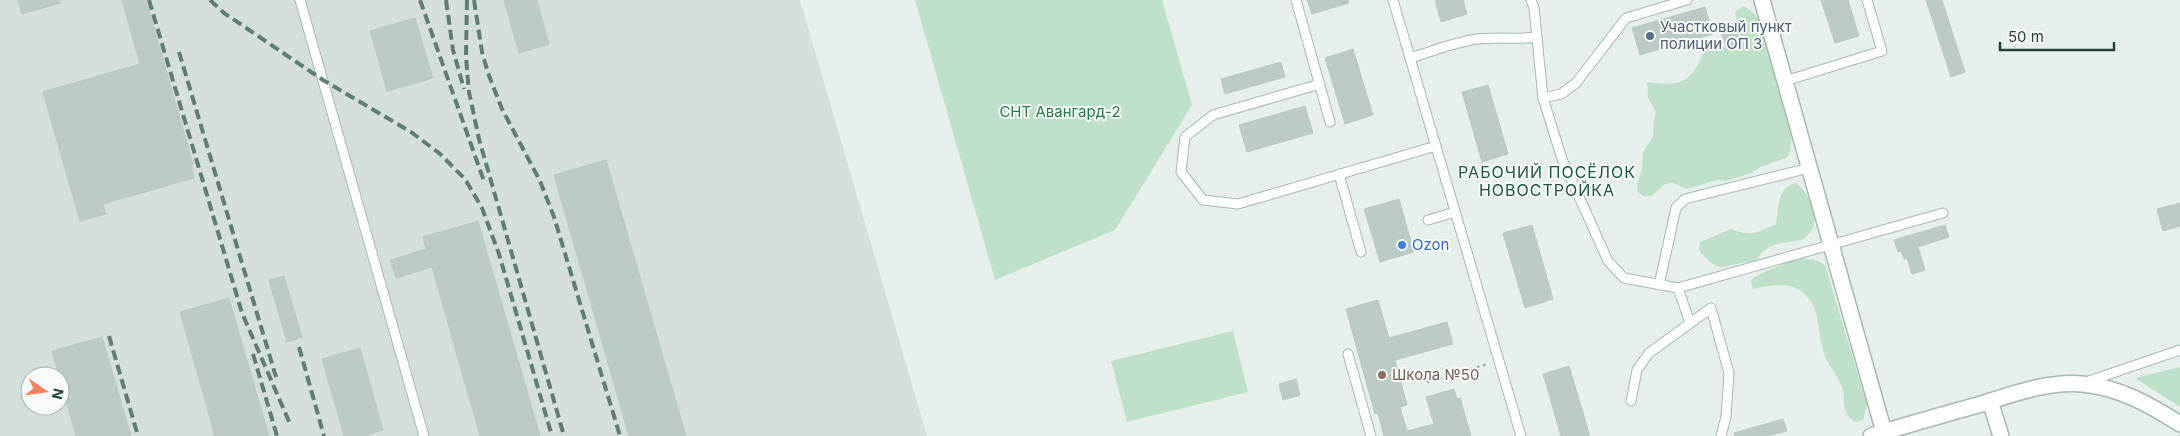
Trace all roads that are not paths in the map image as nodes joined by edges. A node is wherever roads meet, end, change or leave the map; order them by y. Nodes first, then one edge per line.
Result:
1 (300, 0) edge
2 (1296, 0) edge
3 (1392, 0) edge
4 (1531, 0) edge
5 (1687, 0) edge
6 (1762, 0) edge
7 (1867, 0) edge
8 (1537, 37) junction
9 (1410, 58) junction
10 (1785, 82) junction
11 (1320, 84) junction
12 (1543, 98) junction
13 (1330, 122) dead end
14 (1436, 146) junction
15 (1809, 168) junction
16 (1339, 174) junction
17 (1455, 212) junction
18 (1942, 213) dead end
19 (1428, 220) dead end
20 (1831, 245) junction
21 (1361, 252) dead end
22 (1659, 285) junction
23 (1678, 288) junction
24 (1690, 323) junction
25 (2180, 350) edge
26 (1348, 354) dead end
27 (2081, 384) junction
28 (1631, 401) dead end
29 (1990, 401) junction
30 (2180, 424) edge
31 (1878, 434) edge
32 (424, 436) edge
33 (1371, 436) edge
34 (1521, 436) edge
35 (1721, 436) edge
36 (2001, 436) edge

1 - 32 lane
2 - 11 lane
3 - 9 lane
4 - 8 lane
5 - 12 lane
6 - 10 street
7 - 10 lane
8 - 9 lane
8 - 12 lane
9 - 14 lane
10 - 15 street
11 - 13 lane
11 - 16 lane
12 - 22 lane
14 - 16 lane
14 - 17 lane
15 - 20 street
15 - 22 lane
16 - 21 lane
17 - 19 lane
17 - 34 lane
18 - 20 lane
20 - 23 lane
20 - 31 street
22 - 23 lane
23 - 24 lane
24 - 28 lane
24 - 35 lane
25 - 27 lane
26 - 33 lane
27 - 29 street
27 - 30 street
29 - 31 street
29 - 36 street

